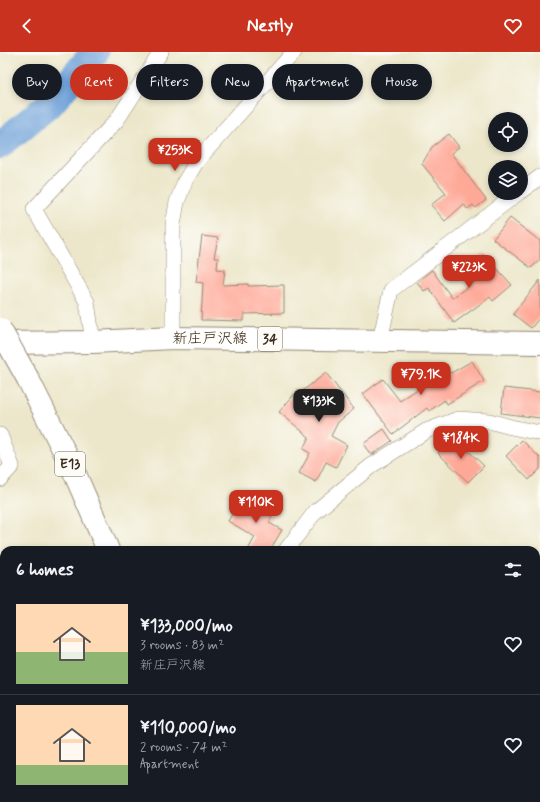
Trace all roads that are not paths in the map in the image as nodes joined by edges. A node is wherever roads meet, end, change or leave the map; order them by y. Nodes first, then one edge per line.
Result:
1 (161, 52) edge
2 (294, 52) edge
3 (540, 177) edge
4 (528, 186) edge
5 (509, 200) edge
6 (0, 329) edge
7 (173, 338) junction
8 (380, 341) junction
9 (93, 342) junction
10 (0, 343) edge
11 (540, 343) edge
12 (540, 433) edge
13 (0, 435) edge
14 (0, 479) edge
15 (106, 546) edge
16 (289, 546) edge

1 - 9 street
2 - 7 street
3 - 4 street
5 - 8 street
6 - 15 main road, E13, bridge
7 - 8 main road, 新庄戸沢線 / 34
7 - 9 main road, 新庄戸沢線 / 34
8 - 11 main road, 新庄戸沢線 / 34
9 - 10 main road, 新庄戸沢線 / 34
12 - 16 street
13 - 14 street

